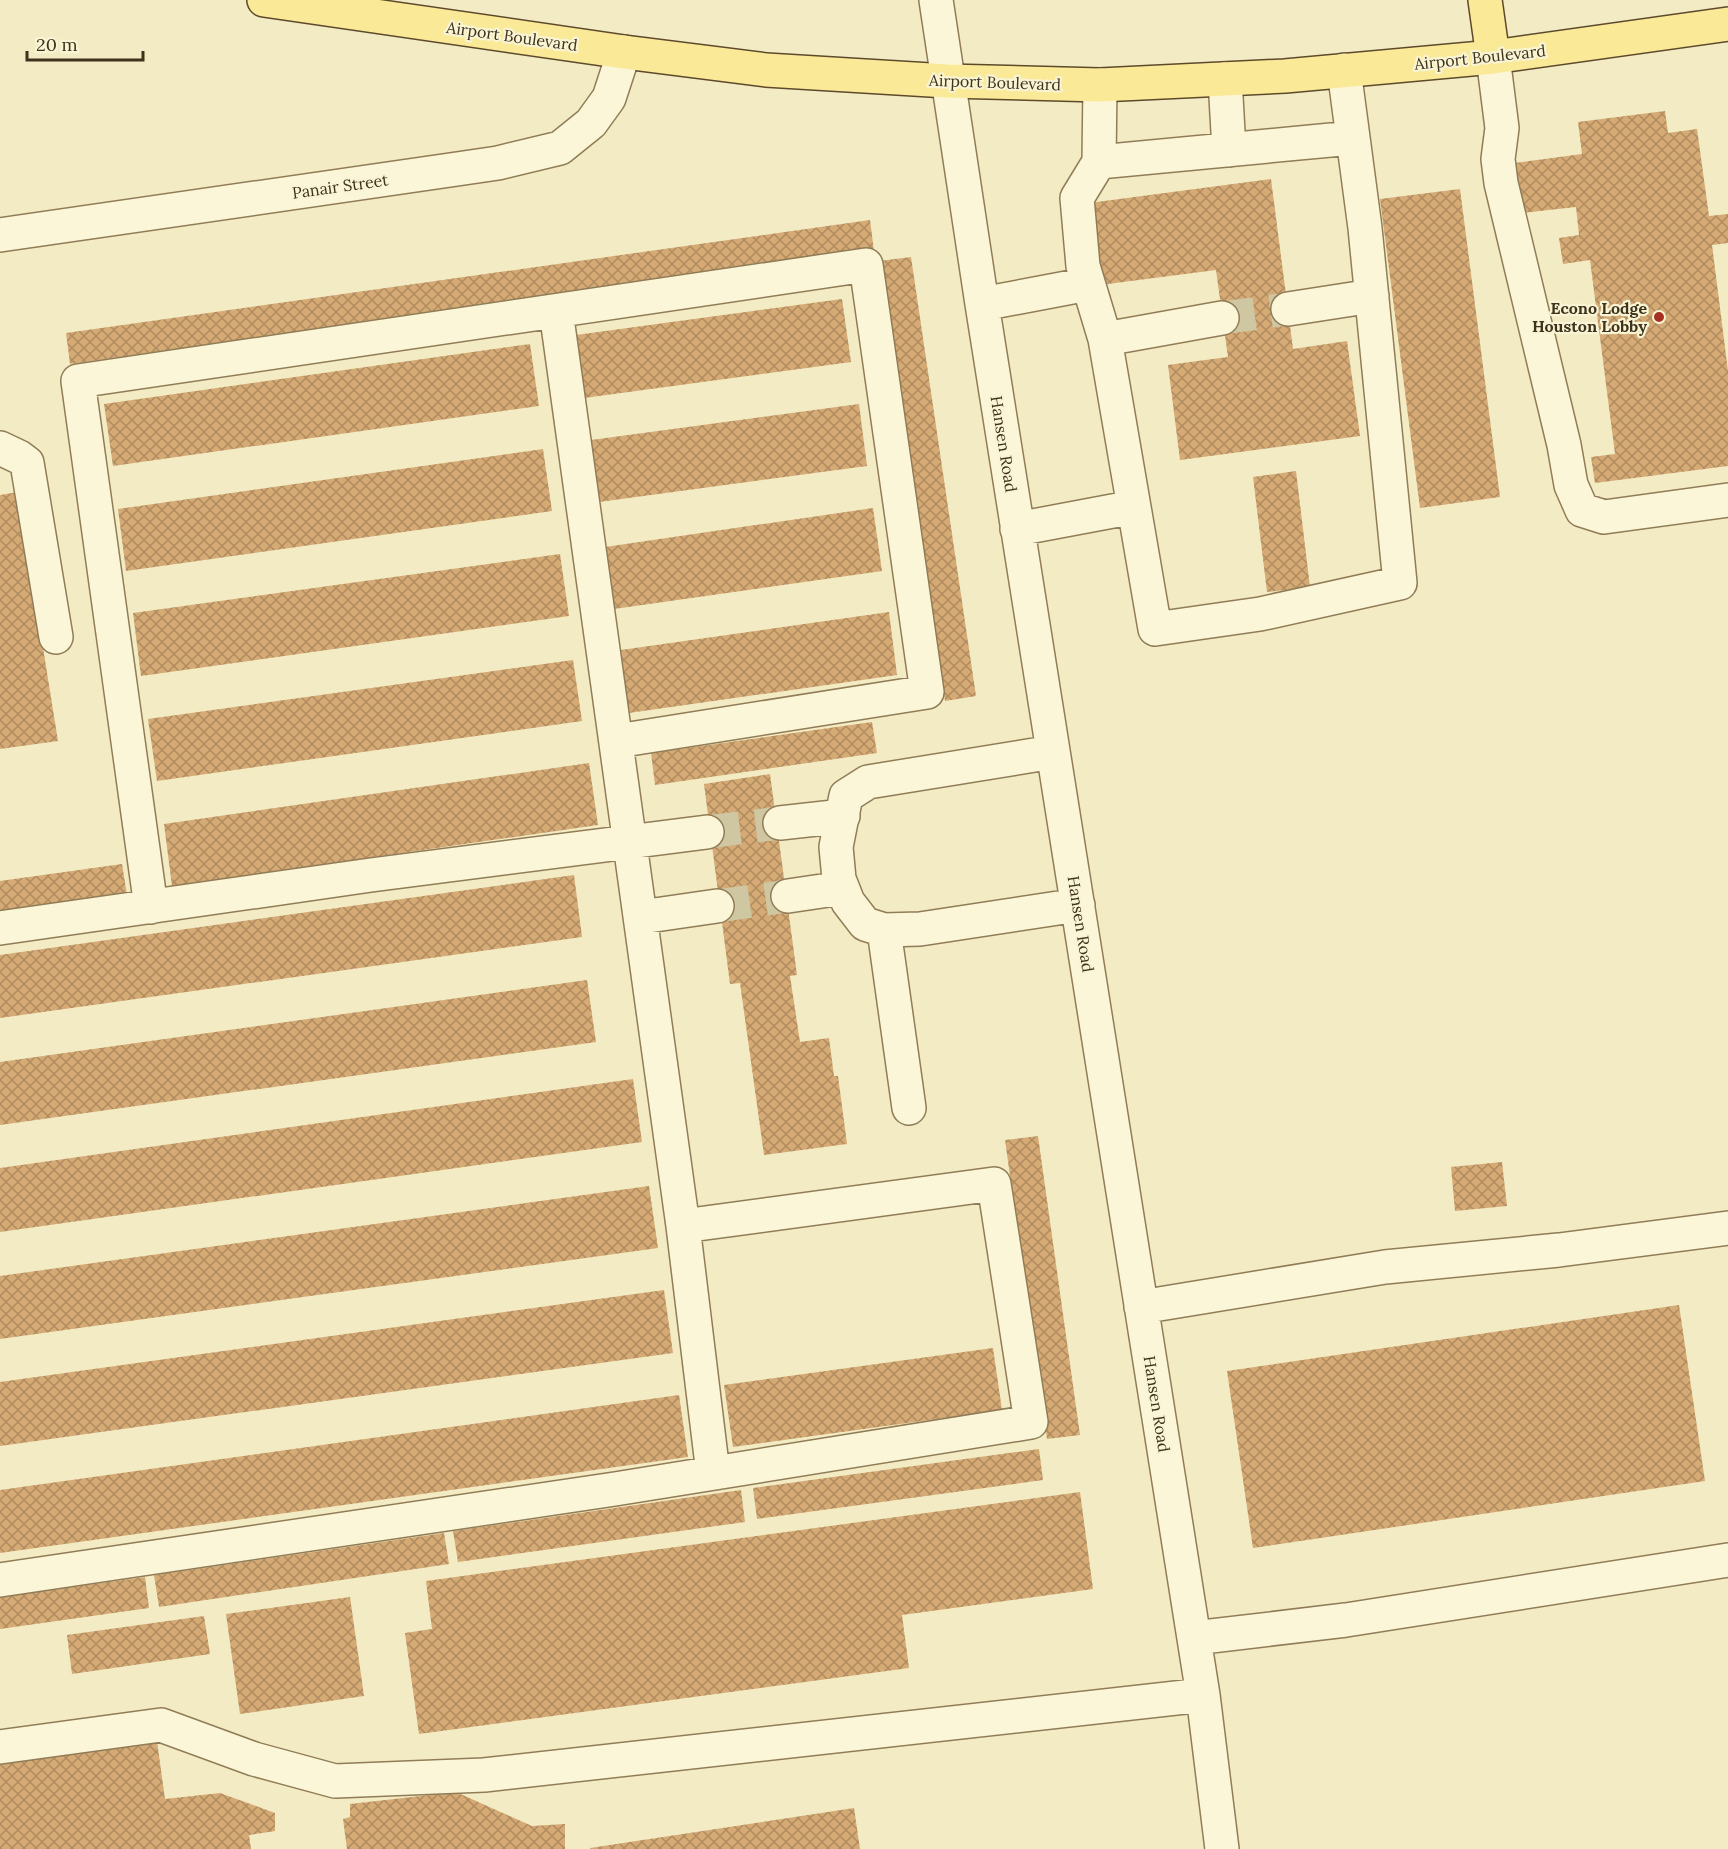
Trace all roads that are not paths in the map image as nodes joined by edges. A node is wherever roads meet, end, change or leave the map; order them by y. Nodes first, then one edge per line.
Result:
1 (264, 0) edge
2 (936, 0) edge
3 (1485, 0) edge
4 (298, 2) edge
5 (1728, 24) edge
6 (624, 52) junction
7 (1493, 57) junction
8 (1344, 70) junction
9 (1225, 79) junction
10 (947, 81) junction
11 (1100, 85) junction
12 (1352, 138) junction
13 (1229, 150) junction
14 (1099, 162) junction
15 (0, 235) edge
16 (1088, 284) junction
17 (1372, 296) junction
18 (982, 304) junction
19 (1288, 309) tunnel mouth
20 (556, 310) junction
21 (1222, 318) tunnel mouth
22 (1105, 339) junction
23 (0, 448) edge
24 (1728, 500) edge
25 (1134, 507) junction
26 (1017, 529) junction
27 (56, 637) dead end
28 (617, 741) junction
29 (1053, 752) junction
30 (843, 816) junction
31 (780, 823) tunnel mouth
32 (707, 832) tunnel mouth
33 (631, 842) junction
34 (842, 888) junction
35 (788, 896) tunnel mouth
36 (1078, 905) junction
37 (717, 906) tunnel mouth
38 (151, 907) junction
39 (641, 917) junction
40 (0, 928) edge
41 (884, 930) junction
42 (909, 1108) dead end
43 (683, 1226) junction
44 (1728, 1228) edge
45 (1141, 1307) junction
46 (713, 1473) junction
47 (1728, 1560) edge
48 (0, 1580) edge
49 (1194, 1638) junction
50 (1203, 1695) junction
51 (0, 1747) edge
52 (1222, 1849) edge

1 - 4 main road, Airport Boulevard
2 - 10 street, Hansen Road
3 - 7 main road
4 - 6 main road, Airport Boulevard
5 - 7 main road, Airport Boulevard
6 - 10 main road, Airport Boulevard
6 - 15 street, Panair Street
7 - 8 main road, Airport Boulevard
7 - 24 street
8 - 9 main road, Airport Boulevard
8 - 12 street
9 - 11 main road, Airport Boulevard
9 - 13 street
10 - 11 main road, Airport Boulevard
10 - 18 street, Hansen Road
11 - 14 street
12 - 13 street
12 - 17 street
13 - 14 street
14 - 16 street
16 - 18 street
16 - 22 street
17 - 19 street
17 - 25 street
18 - 26 street, Hansen Road
20 - 28 street
20 - 28 street
20 - 38 street
21 - 22 street
22 - 25 street
23 - 27 street
25 - 26 street
26 - 29 street, Hansen Road
28 - 33 street
29 - 30 street
29 - 36 street, Hansen Road
30 - 31 street
30 - 34 street
32 - 33 street
33 - 38 street
33 - 39 street
34 - 35 street
34 - 41 street
36 - 41 street
36 - 45 street, Hansen Road
37 - 39 street
38 - 40 street
39 - 43 street
41 - 42 street
43 - 46 street
43 - 46 street
44 - 45 street
45 - 49 street, Hansen Road
46 - 48 street
47 - 49 street
49 - 50 street, Hansen Road
50 - 51 street
50 - 52 street, Hansen Road

